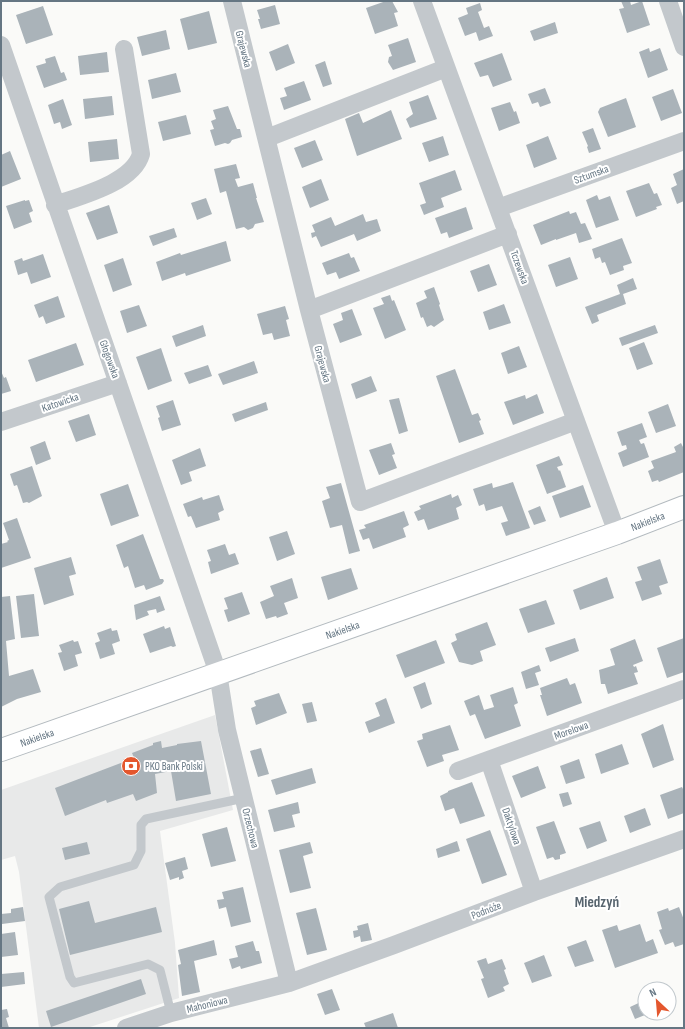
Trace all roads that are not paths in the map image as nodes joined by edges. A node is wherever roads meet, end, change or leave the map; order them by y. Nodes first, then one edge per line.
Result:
1 (232, 1) edge
2 (422, 1) edge
3 (668, 1) edge
4 (1, 45) edge
5 (684, 47) edge
6 (124, 49) dead end
7 (446, 68) junction
8 (267, 138) junction
9 (684, 141) edge
10 (55, 205) junction
11 (498, 208) junction
12 (508, 234) junction
13 (309, 310) junction
14 (118, 383) junction
15 (576, 421) junction
16 (1, 422) edge
17 (684, 507) edge
18 (617, 533) junction
19 (218, 673) junction
20 (684, 689) edge
21 (1, 750) edge
22 (489, 760) junction
23 (458, 772) dead end
24 (244, 798) junction
25 (684, 839) edge
26 (534, 892) junction
27 (289, 983) junction
28 (171, 1013) junction
29 (126, 1028) edge

1 - 8 street, Grajewska
2 - 7 street, Tczewska
3 - 5 street
4 - 10 street, Głogowska
6 - 10 street
7 - 8 street
7 - 11 street, Tczewska
8 - 13 street, Grajewska
9 - 11 street, Sztumska
10 - 14 street, Głogowska
11 - 12 street, Tczewska
12 - 13 street
12 - 15 street, Tczewska
13 - 15 street, Grajewska
14 - 16 street, Katowicka
14 - 19 street, Głogowska
15 - 18 street, Tczewska
17 - 18 main road, Nakielska
18 - 19 main road, Nakielska
19 - 21 main road, Nakielska
19 - 24 street, Orzechowa
20 - 22 street, Morelowa
22 - 23 street, Morelowa
22 - 26 street, Daktylowa
24 - 27 street, Orzechowa
24 - 28 lane
25 - 26 street, Podnóże
26 - 27 street, Podnóże
27 - 28 street, Mahoniowa
28 - 29 street, Mahoniowa

